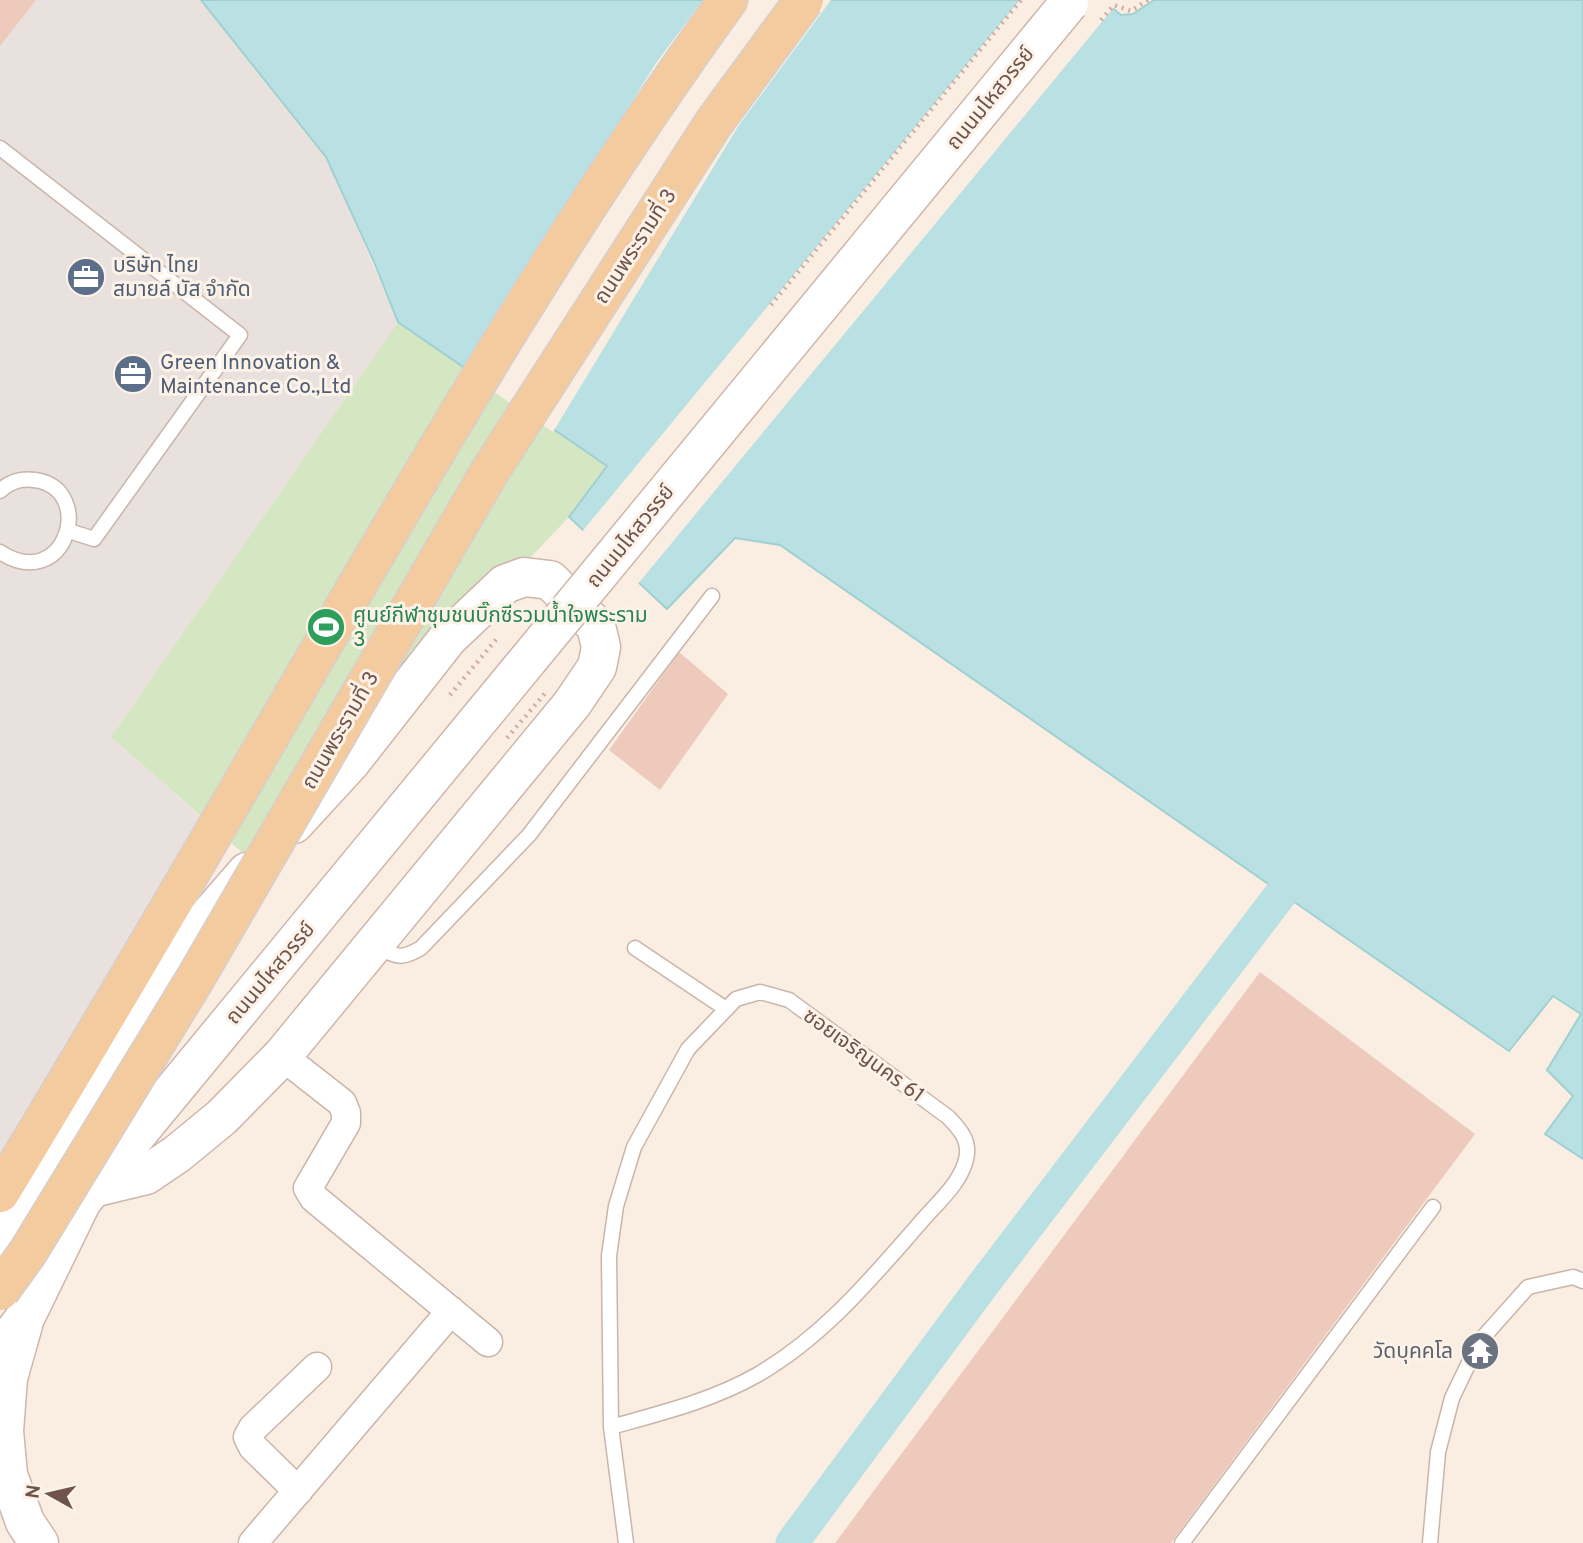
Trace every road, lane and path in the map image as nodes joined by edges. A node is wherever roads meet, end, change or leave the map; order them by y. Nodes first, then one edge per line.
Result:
1 (728, 0) edge
2 (804, 0) edge
3 (1071, 0) edge
4 (0, 148) edge
5 (1, 488) edge
6 (69, 531) junction
7 (0, 552) edge
8 (712, 596) dead end
9 (373, 945) junction
10 (635, 948) dead end
11 (726, 1009) junction
12 (282, 1056) junction
13 (0, 1194) edge
14 (87, 1195) junction
15 (1433, 1207) dead end
16 (0, 1249) edge
17 (0, 1257) edge
18 (1583, 1281) edge
19 (13, 1303) edge
20 (451, 1311) junction
21 (488, 1342) dead end
22 (0, 1351) edge
23 (317, 1367) dead end
24 (611, 1427) junction
25 (298, 1491) junction
26 (39, 1543) edge
27 (253, 1543) edge
28 (626, 1543) edge
29 (1182, 1543) edge
30 (1430, 1543) edge

1 - 13 main road
2 - 19 main road, ถนนพระรามที่ 3, bridge
3 - 14 main road, ถนนมไหสวรรย์, bridge
4 - 6 lane
5 - 6 lane
6 - 7 lane
8 - 9 lane
9 - 12 main road
9 - 16 main road
10 - 11 lane
11 - 24 lane, ซอยเจริญนคร 61
11 - 24 lane, ซอยเจริญนคร 61
12 - 14 main road
12 - 20 street
14 - 17 main road, ถนนมไหสวรรย์
14 - 19 main road, ถนนมไหสวรรย์
15 - 29 lane
18 - 30 lane
19 - 22 main road, ถนนมไหสวรรย์
19 - 26 main road
20 - 21 street
20 - 25 street
23 - 25 street
24 - 28 lane, ซอยเจริญนคร 61
25 - 27 street

